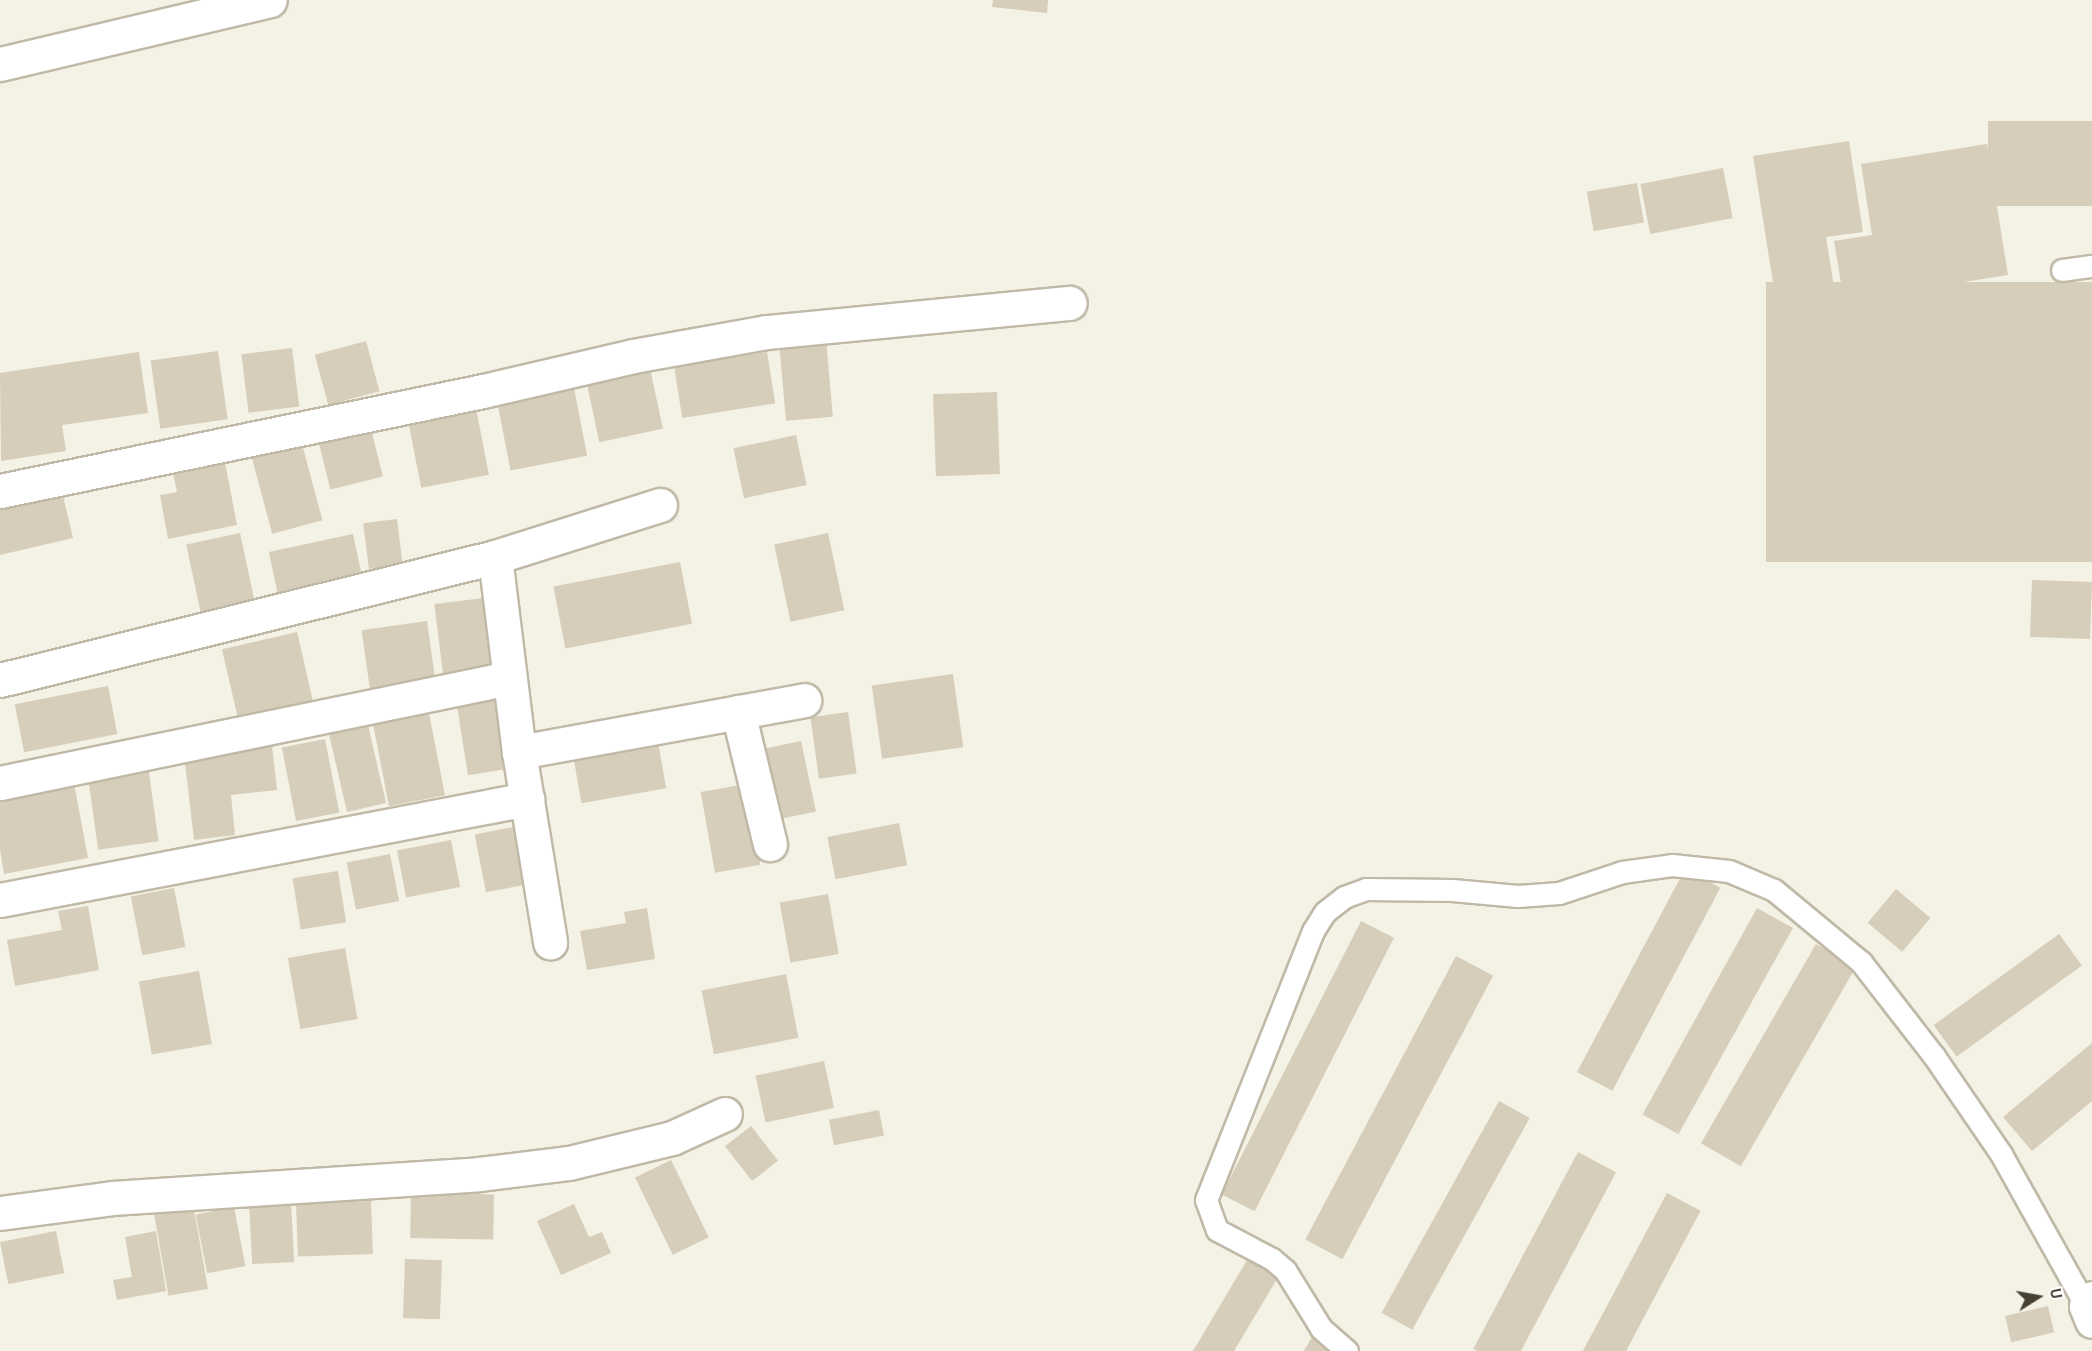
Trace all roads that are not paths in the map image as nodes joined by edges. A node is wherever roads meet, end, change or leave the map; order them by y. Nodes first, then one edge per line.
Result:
1 (270, 0) edge
2 (0, 64) edge
3 (2092, 266) edge
4 (2062, 270) dead end
5 (1070, 303) dead end
6 (0, 491) edge
7 (660, 505) dead end
8 (495, 557) junction
9 (509, 678) junction
10 (0, 680) edge
11 (804, 700) dead end
12 (738, 712) junction
13 (519, 752) junction
14 (0, 783) edge
15 (527, 799) junction
16 (770, 844) dead end
17 (0, 900) edge
18 (550, 942) dead end
19 (725, 1114) dead end
20 (0, 1213) edge
21 (2090, 1308) edge
22 (1347, 1351) edge

1 - 2 street
3 - 4 lane
5 - 6 street
7 - 8 street
8 - 9 street
8 - 10 street
9 - 13 street
9 - 14 street
11 - 12 street
12 - 13 street
12 - 16 street
13 - 15 street
15 - 17 street
15 - 18 street
19 - 20 street
21 - 22 lane

